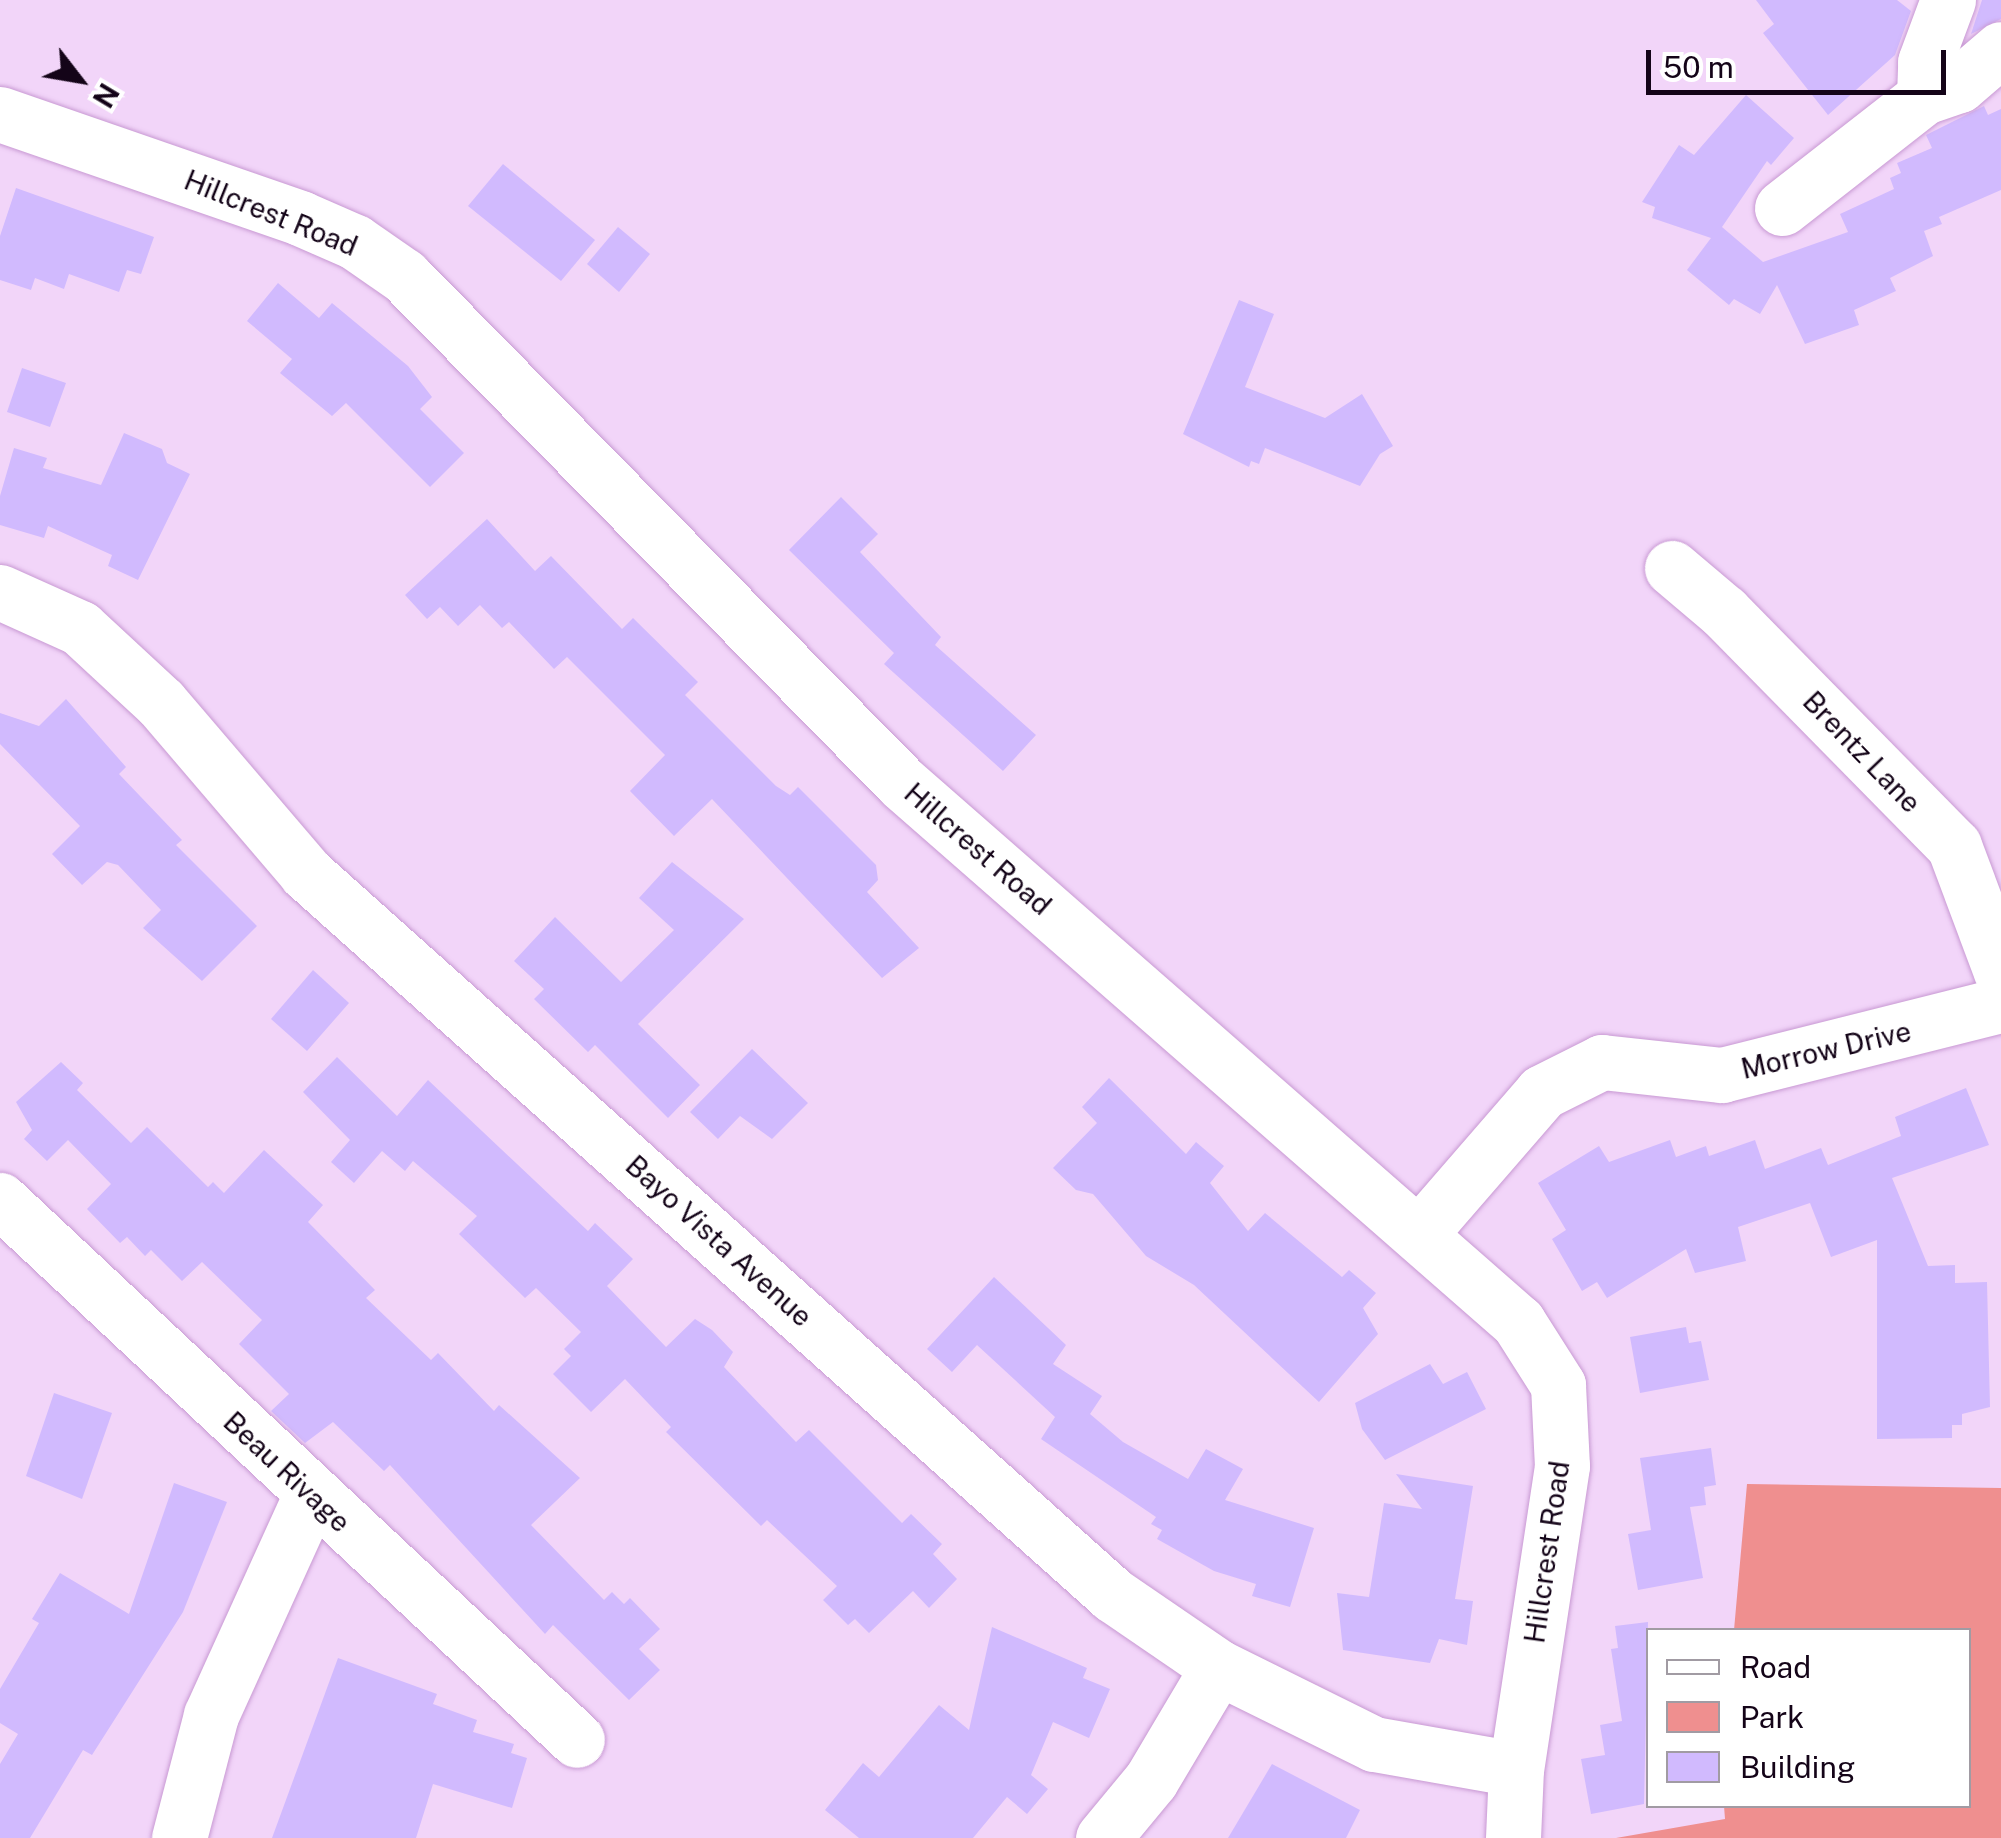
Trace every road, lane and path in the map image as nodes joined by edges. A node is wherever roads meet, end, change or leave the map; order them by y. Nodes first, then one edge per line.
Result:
1 (1948, 0) edge
2 (2001, 50) edge
3 (1924, 97) junction
4 (0, 114) edge
5 (1782, 208) dead end
6 (1672, 568) dead end
7 (0, 592) edge
8 (2001, 972) edge
9 (2001, 1005) edge
10 (0, 1200) edge
11 (1420, 1234) junction
12 (311, 1496) junction
13 (1218, 1666) junction
14 (577, 1740) dead end
15 (1516, 1769) junction
16 (180, 1838) edge
17 (1103, 1838) edge
18 (1513, 1838) edge

1 - 3 street
2 - 3 street
3 - 5 street
4 - 11 street, Hillcrest Road
6 - 8 street, Brentz Lane
7 - 13 street, Bayo Vista Avenue
9 - 11 street, Morrow Drive
10 - 12 street, Beau Rivage
11 - 15 street, Hillcrest Road
12 - 14 street, Beau Rivage
12 - 16 street
13 - 15 street, Bayo Vista Avenue
13 - 17 street
15 - 18 street, Hillcrest Road

